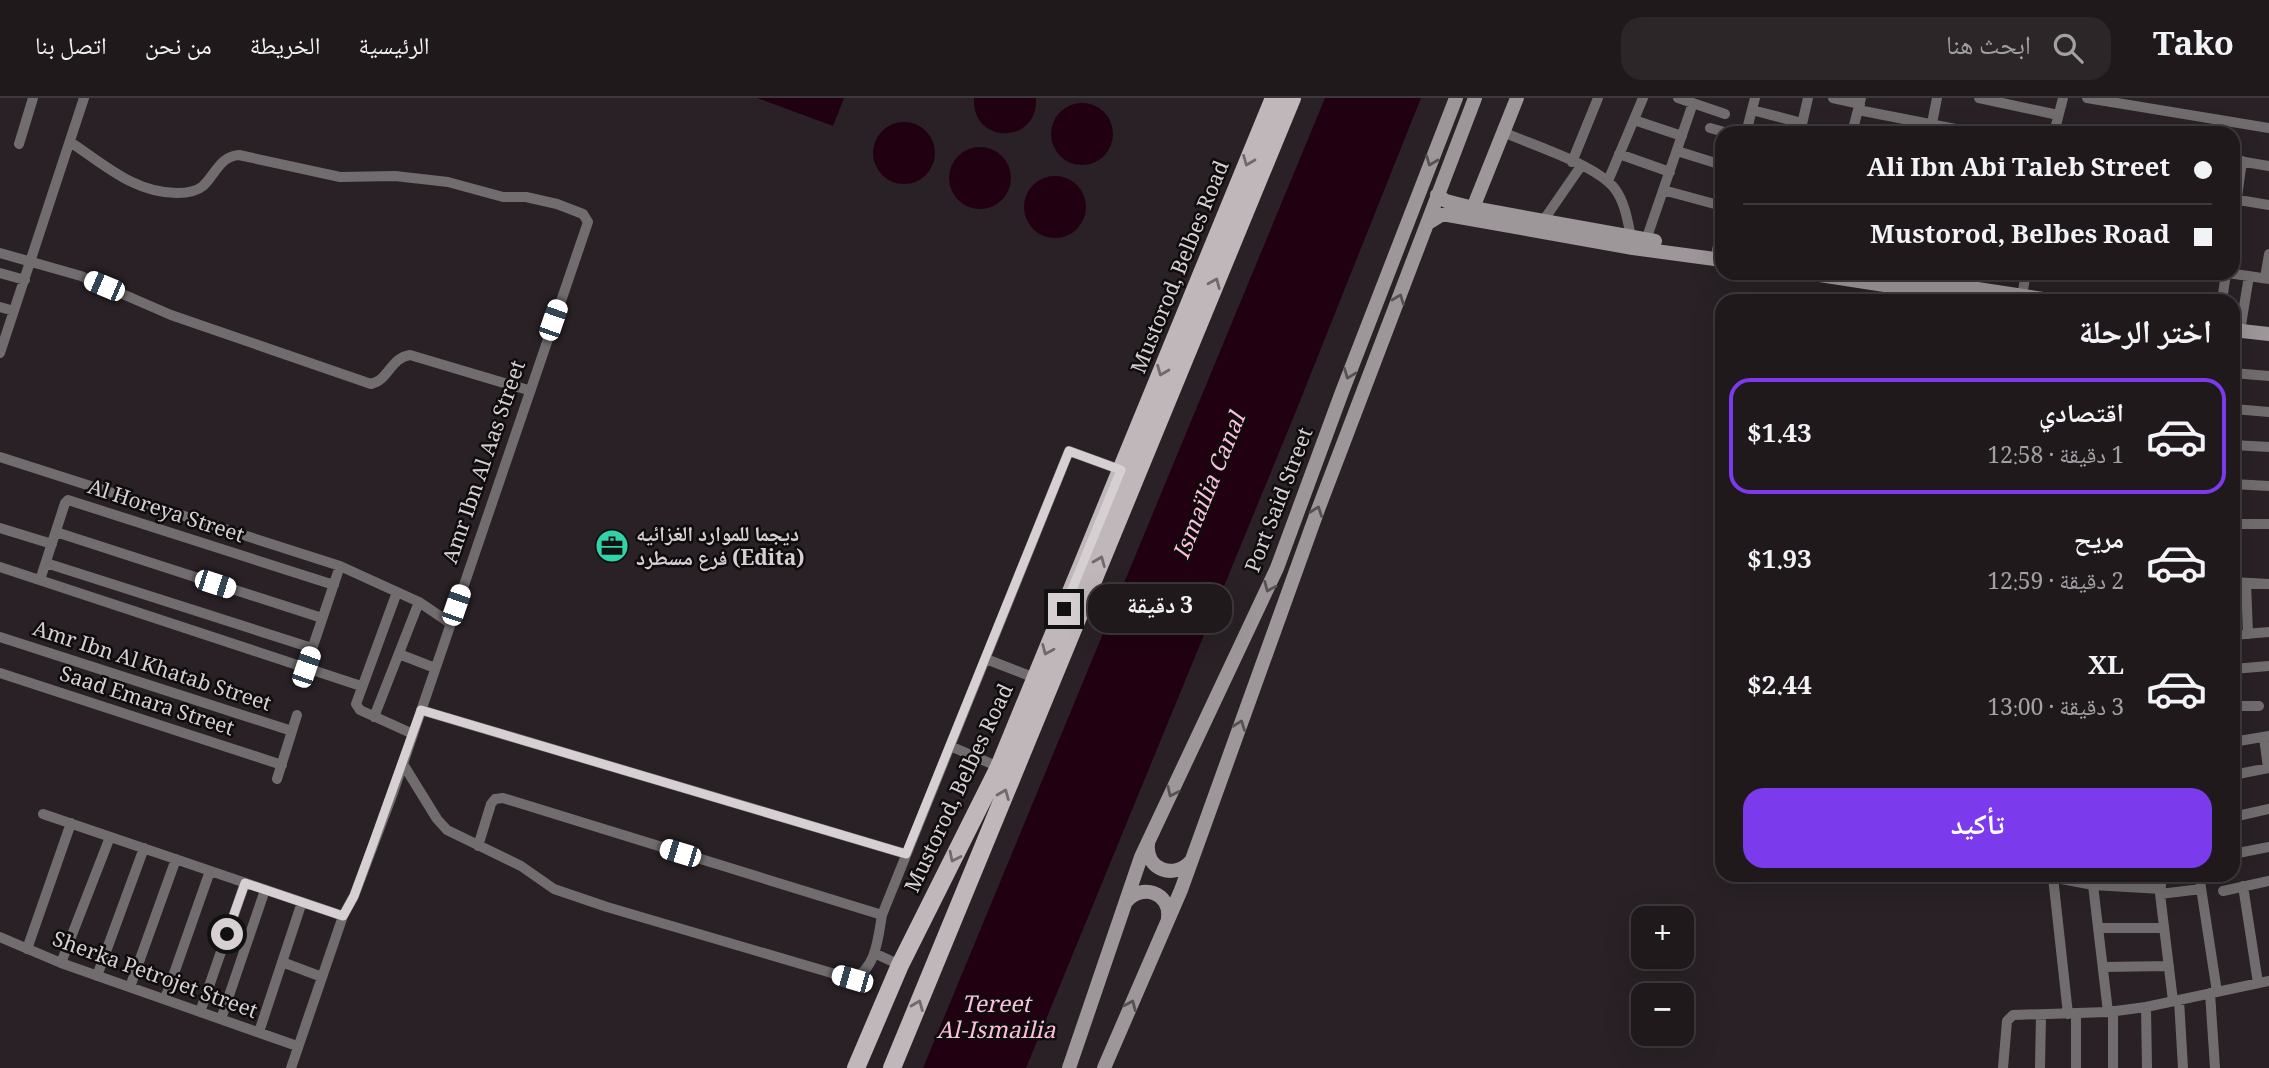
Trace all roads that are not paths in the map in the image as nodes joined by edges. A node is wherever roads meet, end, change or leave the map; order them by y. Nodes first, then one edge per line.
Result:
1 (33, 98) edge
2 (84, 98) edge
3 (1274, 98) edge
4 (1292, 98) edge
5 (1456, 98) edge
6 (1475, 98) edge
7 (1517, 98) edge
8 (1598, 98) edge
9 (1643, 98) edge
10 (1678, 98) edge
11 (1755, 98) edge
12 (1808, 98) edge
13 (1833, 98) edge
14 (1937, 98) edge
15 (1979, 98) edge
16 (2063, 98) edge
17 (2087, 98) edge
18 (1693, 103) junction
19 (1859, 104) edge
20 (1752, 110) junction
21 (1725, 114) dead end
22 (2058, 115) junction
23 (1634, 120) junction
24 (1748, 126) edge
25 (1796, 126) edge
26 (1801, 126) edge
27 (1854, 126) edge
28 (1921, 126) edge
29 (1931, 126) edge
30 (2055, 126) edge
31 (1710, 128) dead end
32 (2269, 128) edge
33 (1715, 129) edge
34 (1503, 132) junction
35 (1682, 136) junction
36 (70, 142) junction
37 (19, 144) dead end
38 (1677, 151) junction
39 (1619, 154) junction
40 (2240, 160) edge
41 (1715, 163) edge
42 (1576, 164) junction
43 (2269, 166) edge
44 (1670, 172) junction
45 (1608, 181) junction
46 (1664, 190) junction
47 (1437, 195) junction
48 (2240, 200) edge
49 (1715, 204) edge
50 (2269, 205) edge
51 (1473, 208) junction
52 (1543, 221) junction
53 (1428, 223) junction
54 (1646, 240) junction
55 (1632, 243) junction
56 (1715, 252) edge
57 (1715, 252) edge
58 (0, 253) edge
59 (2269, 254) edge
60 (31, 262) junction
61 (0, 273) edge
62 (2240, 275) edge
63 (2249, 276) junction
64 (2267, 279) edge
65 (25, 280) junction
66 (1852, 280) edge
67 (1965, 280) edge
68 (1943, 294) edge
69 (2015, 294) edge
70 (0, 307) edge
71 (14, 311) junction
72 (2240, 317) edge
73 (2240, 331) edge
74 (2269, 334) edge
75 (0, 353) edge
76 (2240, 374) edge
77 (2269, 376) edge
78 (528, 390) junction
79 (2240, 410) edge
80 (2269, 412) edge
81 (2240, 445) edge
82 (2269, 447) edge
83 (0, 457) edge
84 (1121, 470) junction
85 (2240, 484) edge
86 (2269, 485) edge
87 (2240, 524) edge
88 (2269, 524) edge
89 (0, 528) edge
90 (56, 532) junction
91 (52, 544) junction
92 (46, 563) junction
93 (340, 566) junction
94 (0, 567) edge
95 (40, 580) junction
96 (2240, 583) edge
97 (2246, 583) junction
98 (2269, 584) edge
99 (334, 585) junction
100 (397, 592) junction
101 (419, 602) junction
102 (322, 618) junction
103 (450, 623) junction
104 (2269, 632) edge
105 (2248, 634) junction
106 (2240, 635) edge
107 (0, 637) edge
108 (312, 648) junction
109 (399, 654) junction
110 (986, 659) junction
111 (2269, 666) edge
112 (306, 667) junction
113 (435, 668) junction
114 (2240, 668) edge
115 (0, 673) edge
116 (1035, 678) junction
117 (361, 686) junction
118 (2240, 706) edge
119 (2259, 706) dead end
120 (421, 710) junction
121 (298, 715) dead end
122 (374, 717) junction
123 (292, 731) junction
124 (413, 734) junction
125 (2267, 737) edge
126 (2240, 741) edge
127 (950, 746) junction
128 (402, 764) junction
129 (991, 764) junction
130 (282, 765) junction
131 (2268, 768) edge
132 (2240, 774) edge
133 (277, 779) dead end
134 (2269, 809) edge
135 (43, 814) dead end
136 (2240, 815) edge
137 (71, 823) junction
138 (110, 836) junction
139 (1148, 842) junction
140 (478, 846) junction
141 (2269, 847) edge
142 (144, 848) junction
143 (2240, 853) edge
144 (906, 854) junction
145 (176, 859) junction
146 (1191, 861) junction
147 (210, 871) junction
148 (2269, 881) edge
149 (2048, 882) edge
150 (2075, 882) edge
151 (2161, 882) edge
152 (2200, 882) edge
153 (245, 883) junction
154 (2093, 886) junction
155 (2243, 886) junction
156 (2201, 889) junction
157 (265, 890) junction
158 (2223, 891) dead end
159 (2160, 892) junction
160 (302, 902) junction
161 (1126, 902) junction
162 (882, 915) junction
163 (343, 916) junction
164 (1168, 920) junction
165 (2098, 928) junction
166 (2164, 928) junction
167 (0, 937) edge
168 (27, 948) junction
169 (874, 953) junction
170 (282, 962) junction
171 (61, 963) junction
172 (900, 965) junction
173 (2169, 966) junction
174 (2103, 967) junction
175 (97, 976) junction
176 (322, 977) junction
177 (2264, 982) edge
178 (130, 987) junction
179 (2214, 993) junction
180 (165, 999) junction
181 (2176, 1000) junction
182 (2146, 1007) junction
183 (200, 1012) junction
184 (2110, 1012) junction
185 (2072, 1014) junction
186 (2041, 1015) junction
187 (221, 1019) junction
188 (259, 1032) junction
189 (298, 1046) junction
190 (291, 1068) edge
191 (856, 1068) edge
192 (892, 1068) edge
193 (1069, 1068) edge
194 (1104, 1068) edge
195 (2003, 1068) edge
196 (2040, 1068) edge
197 (2076, 1068) edge
198 (2113, 1068) edge
199 (2147, 1068) edge
200 (2183, 1068) edge
201 (2216, 1068) edge

1 - 37 street
2 - 36 street
3 -> 84 main road, Mustorod, Belbes Road
192 -> 4 main road, Mustorod, Belbes Road
5 -> 139 main road, Port Said Street
6 - 47 main road, Port Said Street
7 - 34 main road
8 - 42 street
9 - 23 street
10 - 18 street
11 - 20 street
12 - 26 street
13 - 19 street
14 - 29 street
15 - 22 street
16 - 22 street
17 - 32 street
18 - 21 street
18 - 35 street
19 - 27 street
19 - 28 street
20 - 24 street
20 - 25 street
22 - 30 street
23 - 35 street
23 - 39 street
31 - 33 street
34 - 42 street
34 - 51 main road
35 - 38 street
36 - 60 street
36 - 78 street, Amr Ibn Al Aas Street
38 - 41 street
38 - 44 street
39 - 44 street
39 - 45 street
40 - 43 street
42 - 45 street
42 - 52 street
44 - 46 street
45 - 55 street
46 - 49 street
46 - 54 street
47 - 51 main road
47 - 53 main road, Port Said Street
48 - 50 street
51 - 52 main road
52 - 55 main road
53 - 55 main road
146 -> 53 main road, Port Said Street
54 - 55 main road
54 - 57 main road
55 - 56 main road
58 - 60 street
59 - 64 street
60 - 65 street
60 - 78 street
61 - 65 street
62 - 63 street
63 - 64 street
63 - 72 street
65 - 71 street
66 - 68 main road
67 - 69 main road
70 - 71 street
71 - 75 street
73 - 74 main road
76 - 77 street
78 - 103 street, Amr Ibn Al Aas Street
79 - 80 street
81 - 82 street
83 - 93 street
84 - 110 street
84 -> 116 main road, Mustorod, Belbes Road
85 - 86 street
87 - 88 street
89 - 91 street
90 - 91 street, Al Horeya Street
90 - 99 street, Al Horeya Street
90 - 102 street
91 - 92 street, Al Horeya Street
92 - 95 street, Al Horeya Street
92 - 108 street
93 - 99 street
93 - 100 street
94 - 95 street
95 - 112 street
96 - 97 street
97 - 98 street
97 - 105 street
99 - 102 street
100 - 101 street
100 - 117 street
101 - 103 street
101 - 109 street
102 - 108 street
103 - 113 street, Amr Ibn Al Aas Street
104 - 105 street
105 - 106 street
107 - 123 street, Amr Ibn Al Khatab Street
108 - 112 street
109 - 113 street
109 - 122 street
110 - 116 street
110 - 127 street
111 - 114 street
112 - 117 street
113 - 120 street, Amr Ibn Al Aas Street
115 - 130 street, Saad Emara Street
116 - 129 main road, Mustorod, Belbes Road
117 - 122 street
118 - 119 street
120 - 124 street, Amr Ibn Al Aas Street
120 - 144 street
121 - 123 street
122 - 124 street
123 - 130 street
124 - 128 street, Amr Ibn Al Aas Street
125 - 126 street
125 - 131 street
127 - 129 street
127 - 144 street
128 - 140 street
128 - 163 street, Amr Ibn Al Aas Street
129 -> 172 main road, Mustorod, Belbes Road
130 - 133 street
131 - 132 street
134 - 136 street
135 - 137 street
137 - 138 street
137 - 168 street
138 - 142 street
138 - 171 street
139 - 146 main road
139 - 161 main road, Port Said Street
140 - 162 street
140 - 169 street
141 - 143 street
142 - 145 street
142 - 175 street
144 - 162 street
145 - 147 street
145 - 178 street
146 - 164 main road, Port Said Street
147 - 153 street
147 - 180 street
148 - 155 street
149 - 185 street
150 - 154 street
151 - 159 street
152 - 156 street
153 - 157 street
153 - 183 street
154 - 159 street
154 - 165 street
155 - 158 street
155 - 177 street
156 - 159 street
156 - 179 street
157 - 160 street
157 - 187 street
159 - 166 street
160 - 163 street
160 - 170 street
161 - 164 main road
161 - 193 main road, Port Said Street
162 - 169 street
163 - 176 street, Amr Ibn Al Aas Street
194 -> 164 main road, Port Said Street
165 - 166 street
165 - 174 street
166 - 173 street
167 - 168 street, Sherka Petrojet Street
168 - 171 street, Sherka Petrojet Street
169 - 172 street
170 - 176 street
170 - 188 street
171 - 175 street, Sherka Petrojet Street
172 - 191 main road, Mustorod, Belbes Road
173 - 174 street
173 - 181 street
174 - 184 street
175 - 178 street, Sherka Petrojet Street
176 - 189 street, Amr Ibn Al Aas Street
177 - 179 street
178 - 180 street, Sherka Petrojet Street
179 - 181 street
179 - 201 street
180 - 183 street, Sherka Petrojet Street
181 - 182 street
181 - 200 street
182 - 184 street
182 - 199 street
183 - 187 street, Sherka Petrojet Street
184 - 185 street
184 - 198 street
185 - 186 street
185 - 197 street
186 - 195 street
186 - 196 street
187 - 188 street, Sherka Petrojet Street
188 - 189 street, Sherka Petrojet Street
189 - 190 street, Amr Ibn Al Aas Street

